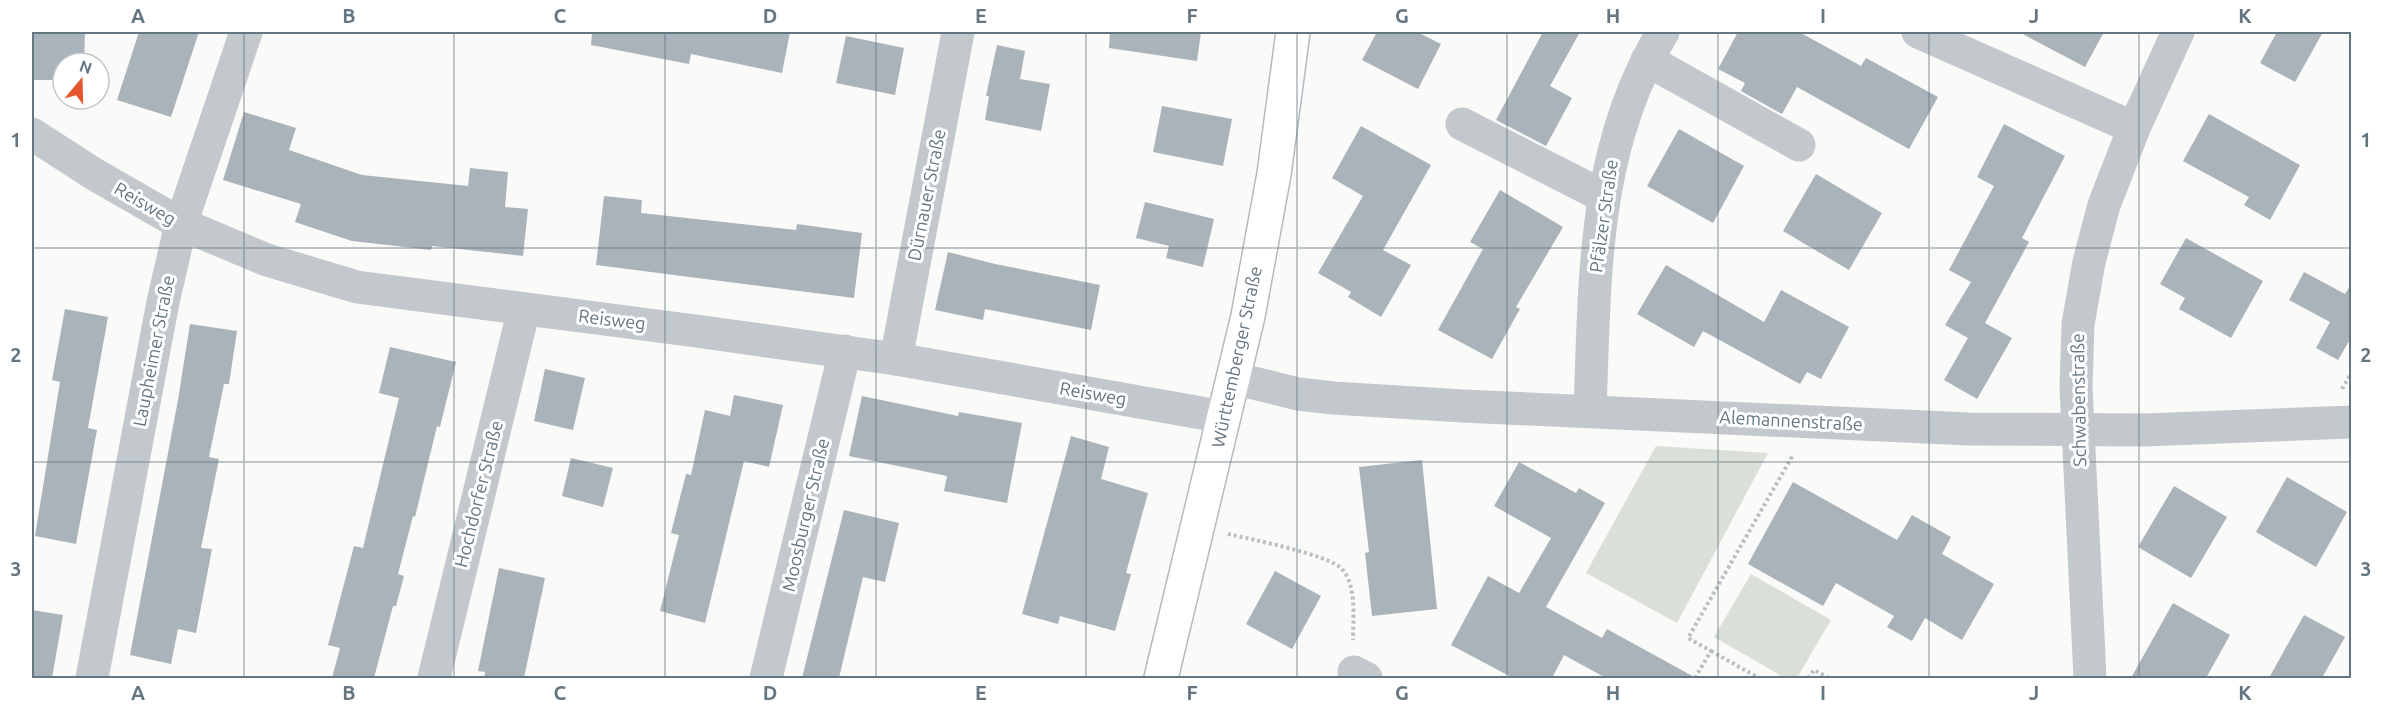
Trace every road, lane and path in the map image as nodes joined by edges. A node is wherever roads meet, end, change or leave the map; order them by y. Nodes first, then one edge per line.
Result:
1 (246, 32) edge
2 (958, 32) edge
3 (1293, 32) edge
4 (1662, 32) edge
5 (1918, 32) edge
6 (2178, 32) edge
7 (1647, 60) junction
8 (1462, 124) dead end
9 (2134, 128) junction
10 (32, 134) edge
11 (1799, 145) dead end
12 (1603, 196) junction
13 (181, 224) junction
14 (524, 309) junction
15 (845, 351) junction
16 (896, 359) junction
17 (1233, 378) junction
18 (1590, 411) junction
19 (1224, 417) junction
20 (1812, 421) junction
21 (2352, 422) edge
22 (2078, 431) junction
23 (1198, 526) junction
24 (1711, 651) junction
25 (1360, 675) edge
26 (92, 678) edge
27 (434, 678) edge
28 (766, 678) edge
29 (1161, 678) edge
30 (1695, 678) edge
31 (1759, 678) edge
32 (1808, 678) edge
33 (1829, 678) edge
34 (2090, 678) edge

1 - 13 street, Laupheimer Straße
2 - 16 street, Dürnauer Straße
3 - 17 main road, Württemberger Straße
4 - 7 street, Pfälzer Straße
5 - 9 street
6 - 9 street, Schwabenstraße
7 - 11 street
7 - 12 street, Pfälzer Straße
8 - 12 street
9 - 22 street, Schwabenstraße
10 - 13 street, Reisweg
12 - 18 street, Pfälzer Straße
13 - 14 street, Reisweg
13 - 26 street, Laupheimer Straße
14 - 15 street, Reisweg
14 - 27 street, Hochdorfer Straße
15 - 16 street, Reisweg
15 - 28 street, Moosburger Straße
16 - 19 street, Reisweg
17 - 18 street, Alemannenstraße
17 - 19 main road, Württemberger Straße
18 - 20 street, Alemannenstraße
19 - 23 main road, Württemberger Straße
20 - 22 street, Alemannenstraße
20 - 24 path
21 - 22 street, Alemannenstraße
22 - 34 street, Schwabenstraße
23 - 25 path
23 - 29 main road, Württemberger Straße
24 - 30 path
24 - 31 path
32 - 33 path

